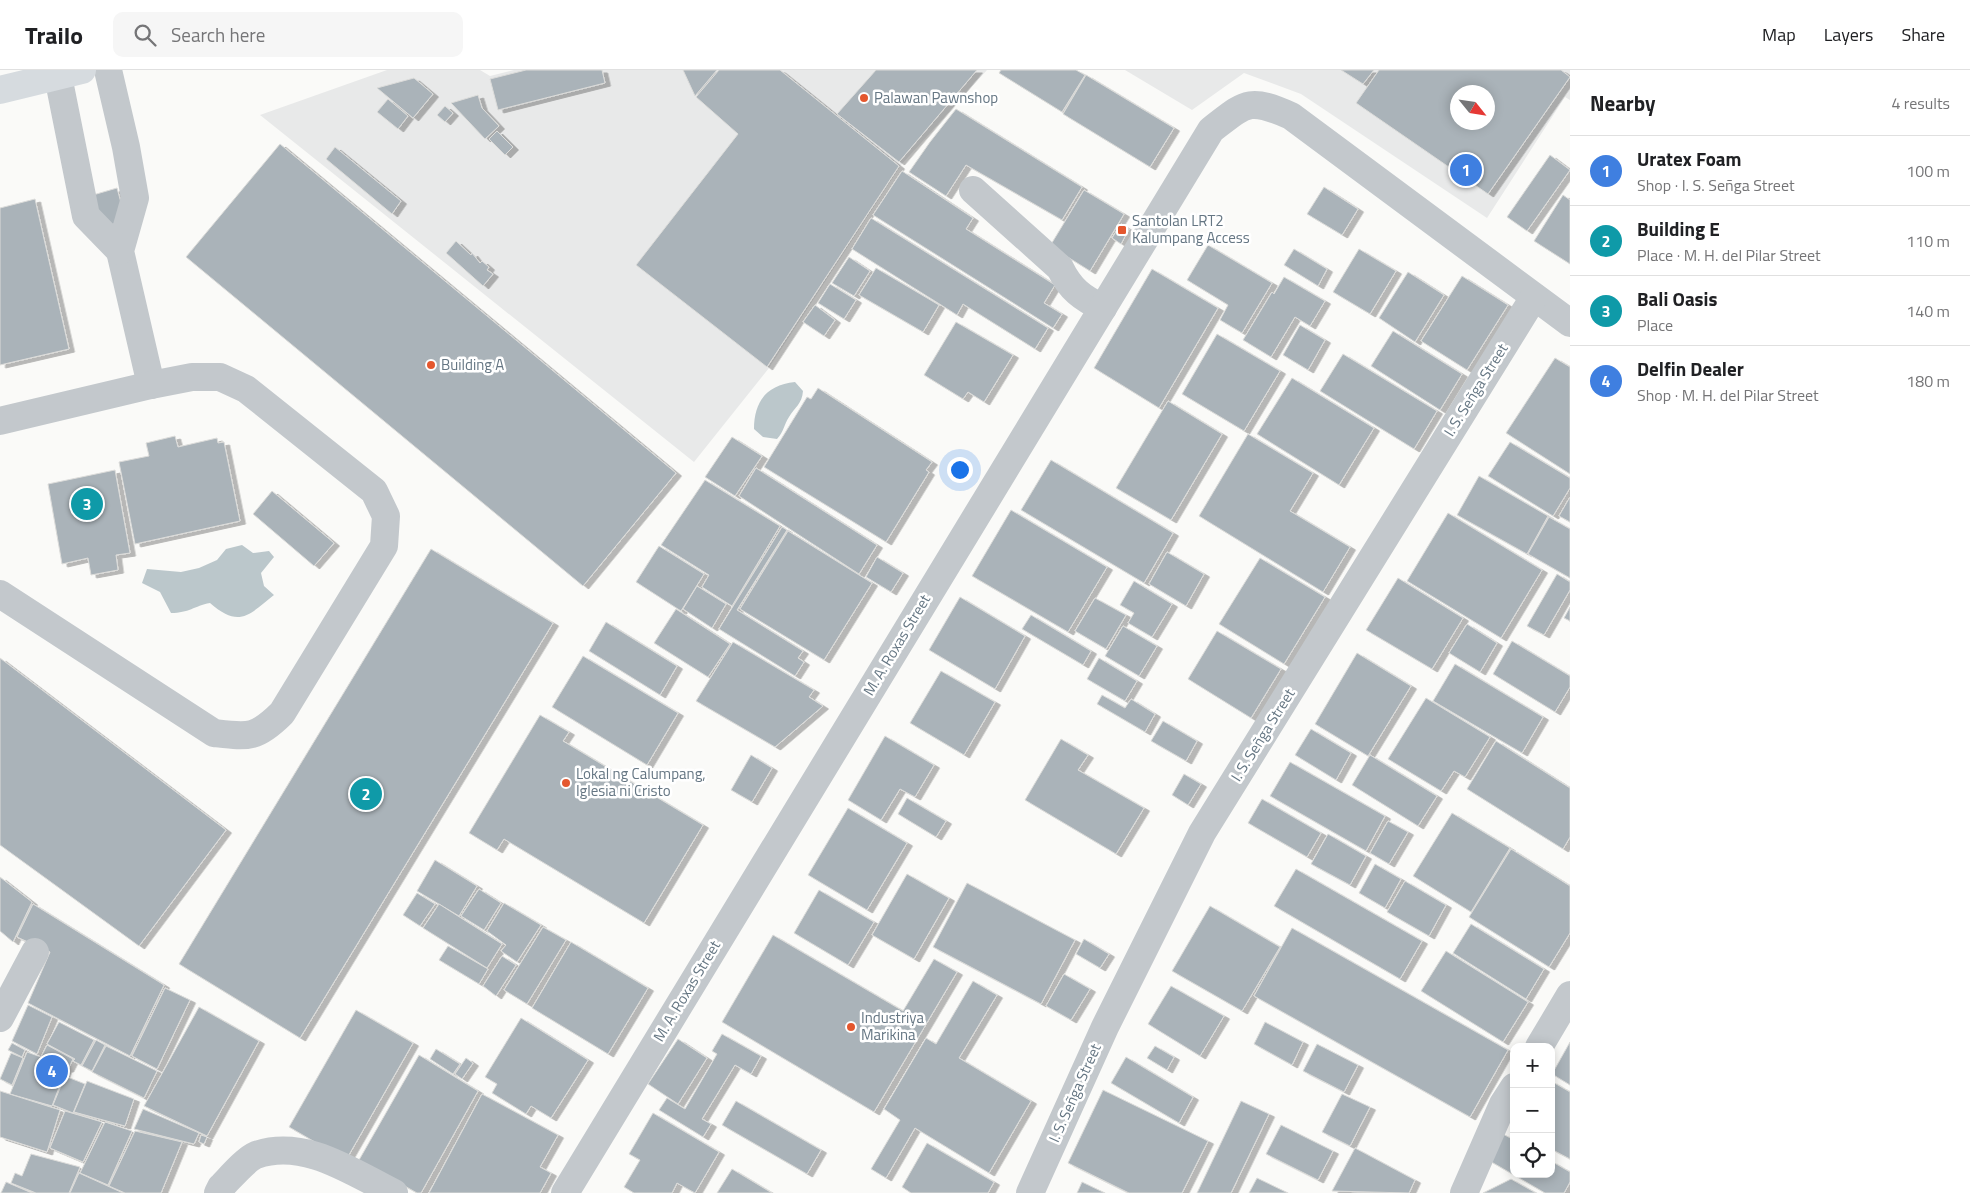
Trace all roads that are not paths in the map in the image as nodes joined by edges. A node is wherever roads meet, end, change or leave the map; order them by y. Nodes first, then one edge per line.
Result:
1 (108, 70) edge
2 (70, 73) edge
3 (0, 90) edge
4 (973, 190) dead end
5 (120, 251) junction
6 (1534, 297) junction
7 (1103, 308) junction
8 (1570, 324) edge
9 (151, 385) junction
10 (0, 421) edge
11 (0, 594) edge
12 (35, 952) dead end
13 (1570, 996) edge
14 (0, 1018) edge
15 (1541, 1043) edge
16 (1513, 1088) edge
17 (218, 1193) edge
18 (394, 1193) edge
19 (565, 1193) edge
20 (1030, 1193) edge
21 (1464, 1193) edge

1 - 5 street
2 - 3 main road
2 - 5 street
4 - 7 street
5 - 9 street
6 - 7 street, M. A. Roxas Street
6 - 8 street
6 - 20 street, I. S. Señga Street
7 - 19 street, M. A. Roxas Street
9 - 10 street
9 - 11 street
12 - 14 street
13 - 15 street
16 - 21 street
17 - 18 street

